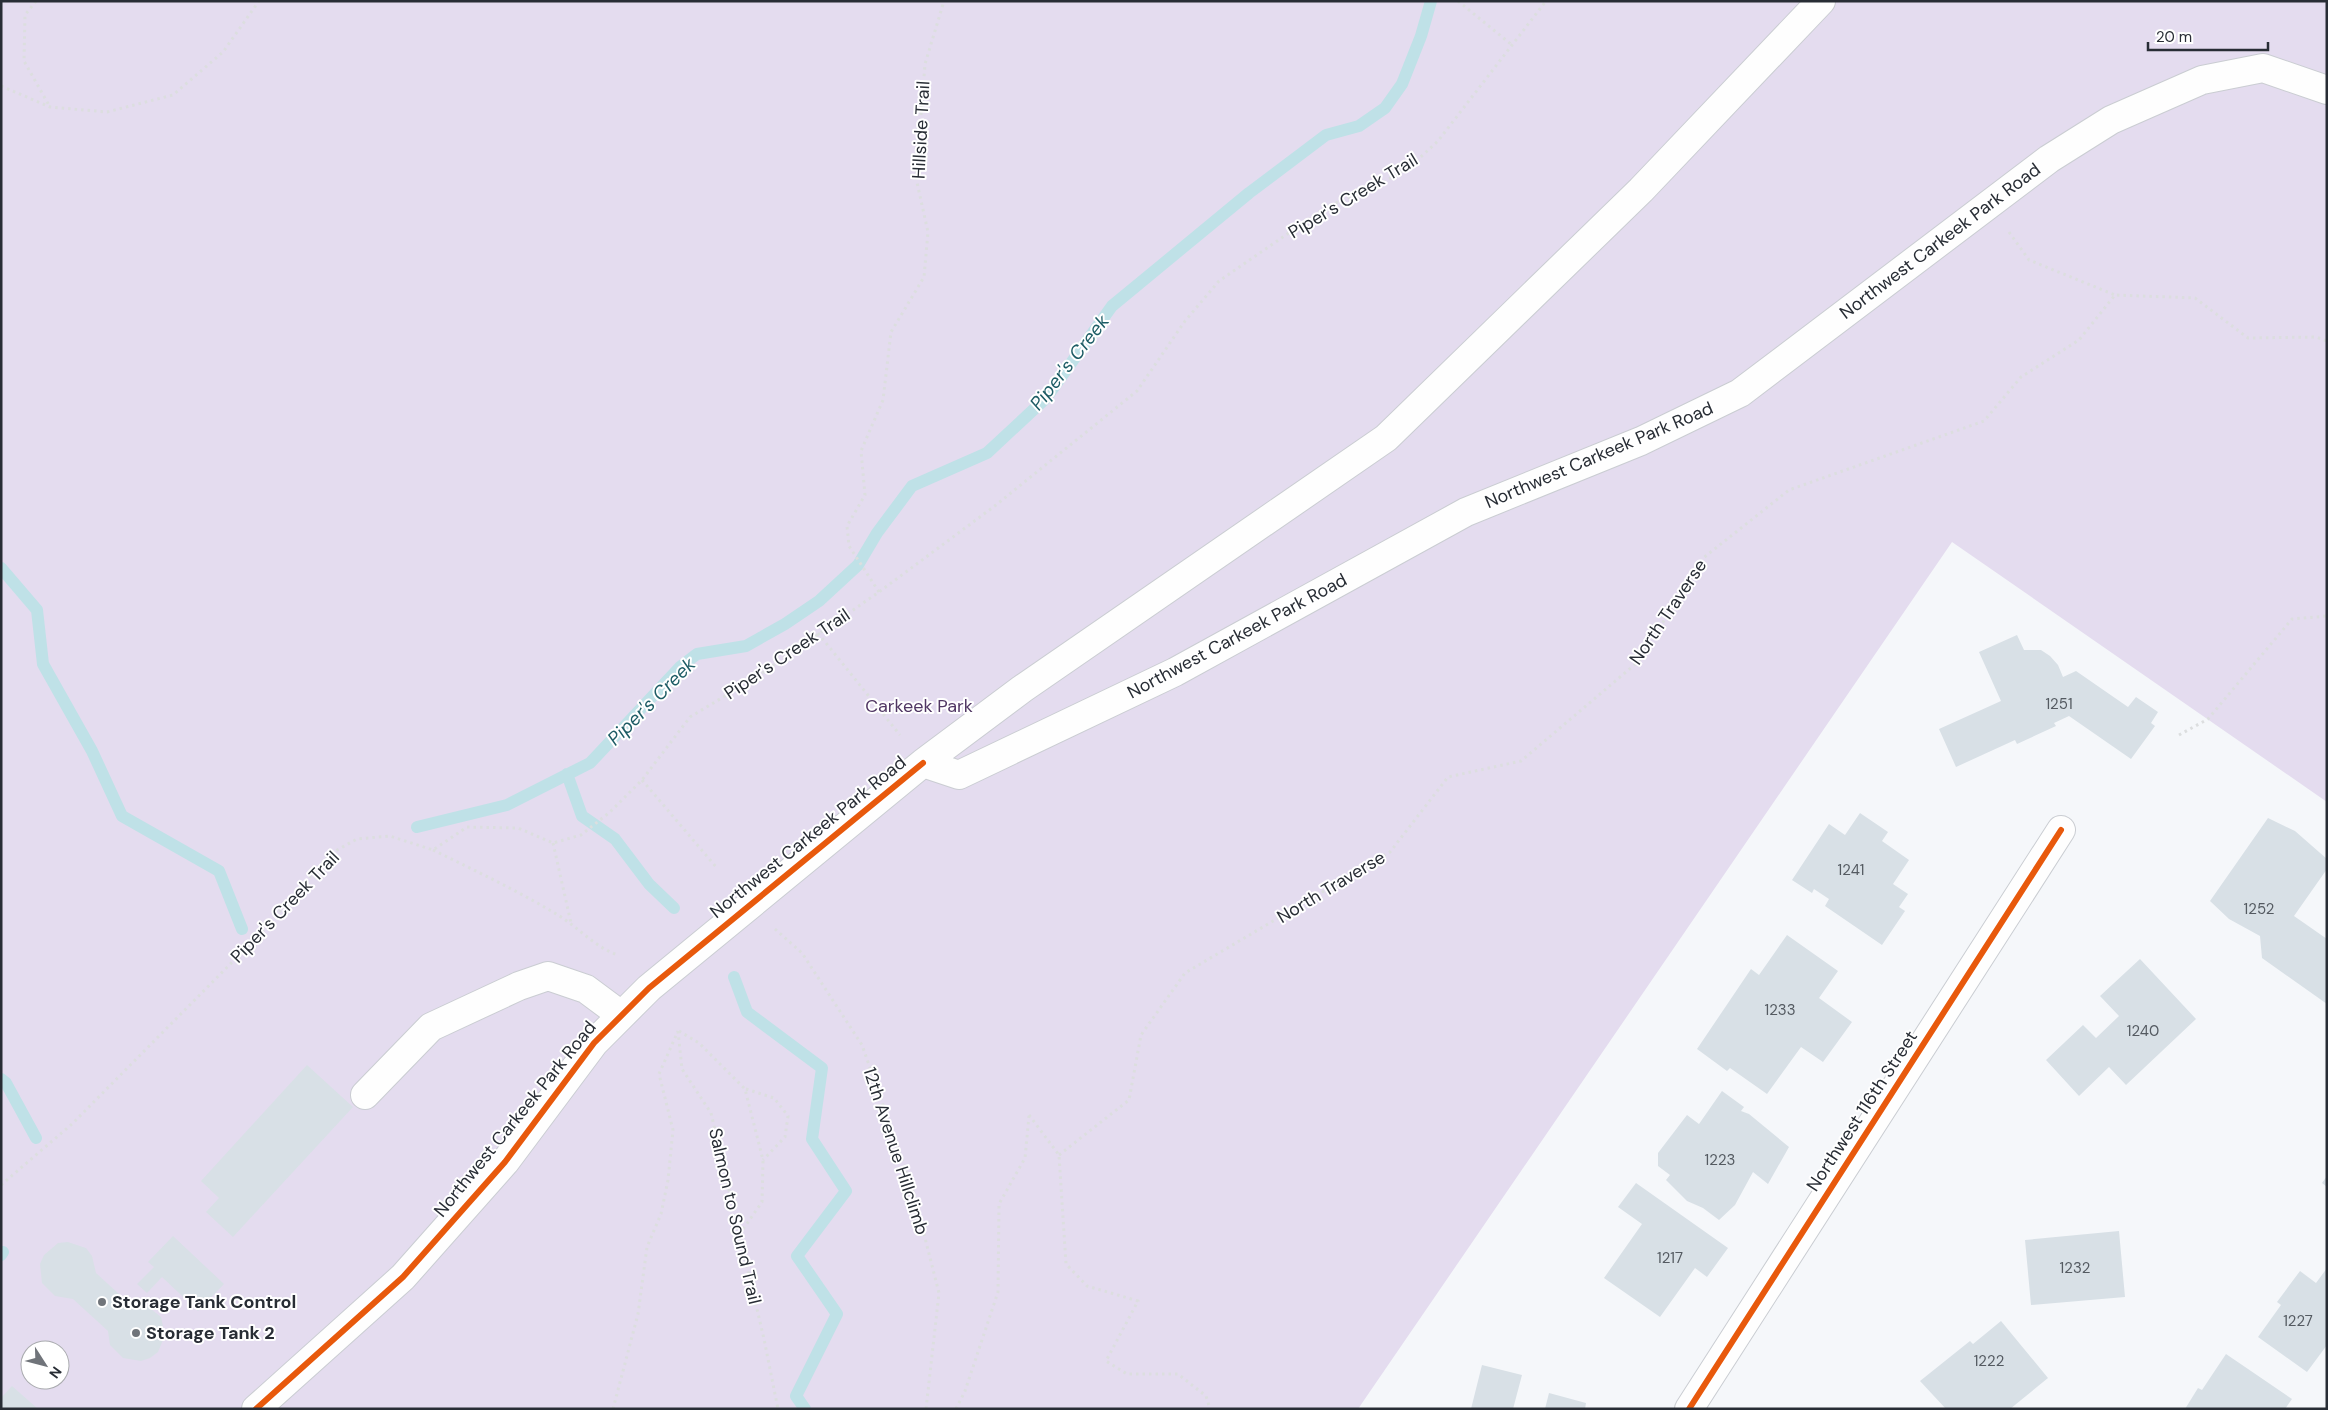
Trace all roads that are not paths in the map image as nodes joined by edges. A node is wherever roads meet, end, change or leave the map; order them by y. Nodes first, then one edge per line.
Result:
1 (1821, 1) edge
2 (2327, 90) edge
3 (923, 763) junction
4 (2061, 830) dead end
5 (621, 1015) junction
6 (365, 1095) dead end
7 (256, 1409) edge
8 (1689, 1409) edge

1 - 3 street, Northwest Carkeek Park Road
2 - 3 street, Northwest Carkeek Park Road
3 - 5 street, Northwest Carkeek Park Road
4 - 8 street, Northwest 116th Street
5 - 6 street
5 - 7 street, Northwest Carkeek Park Road

